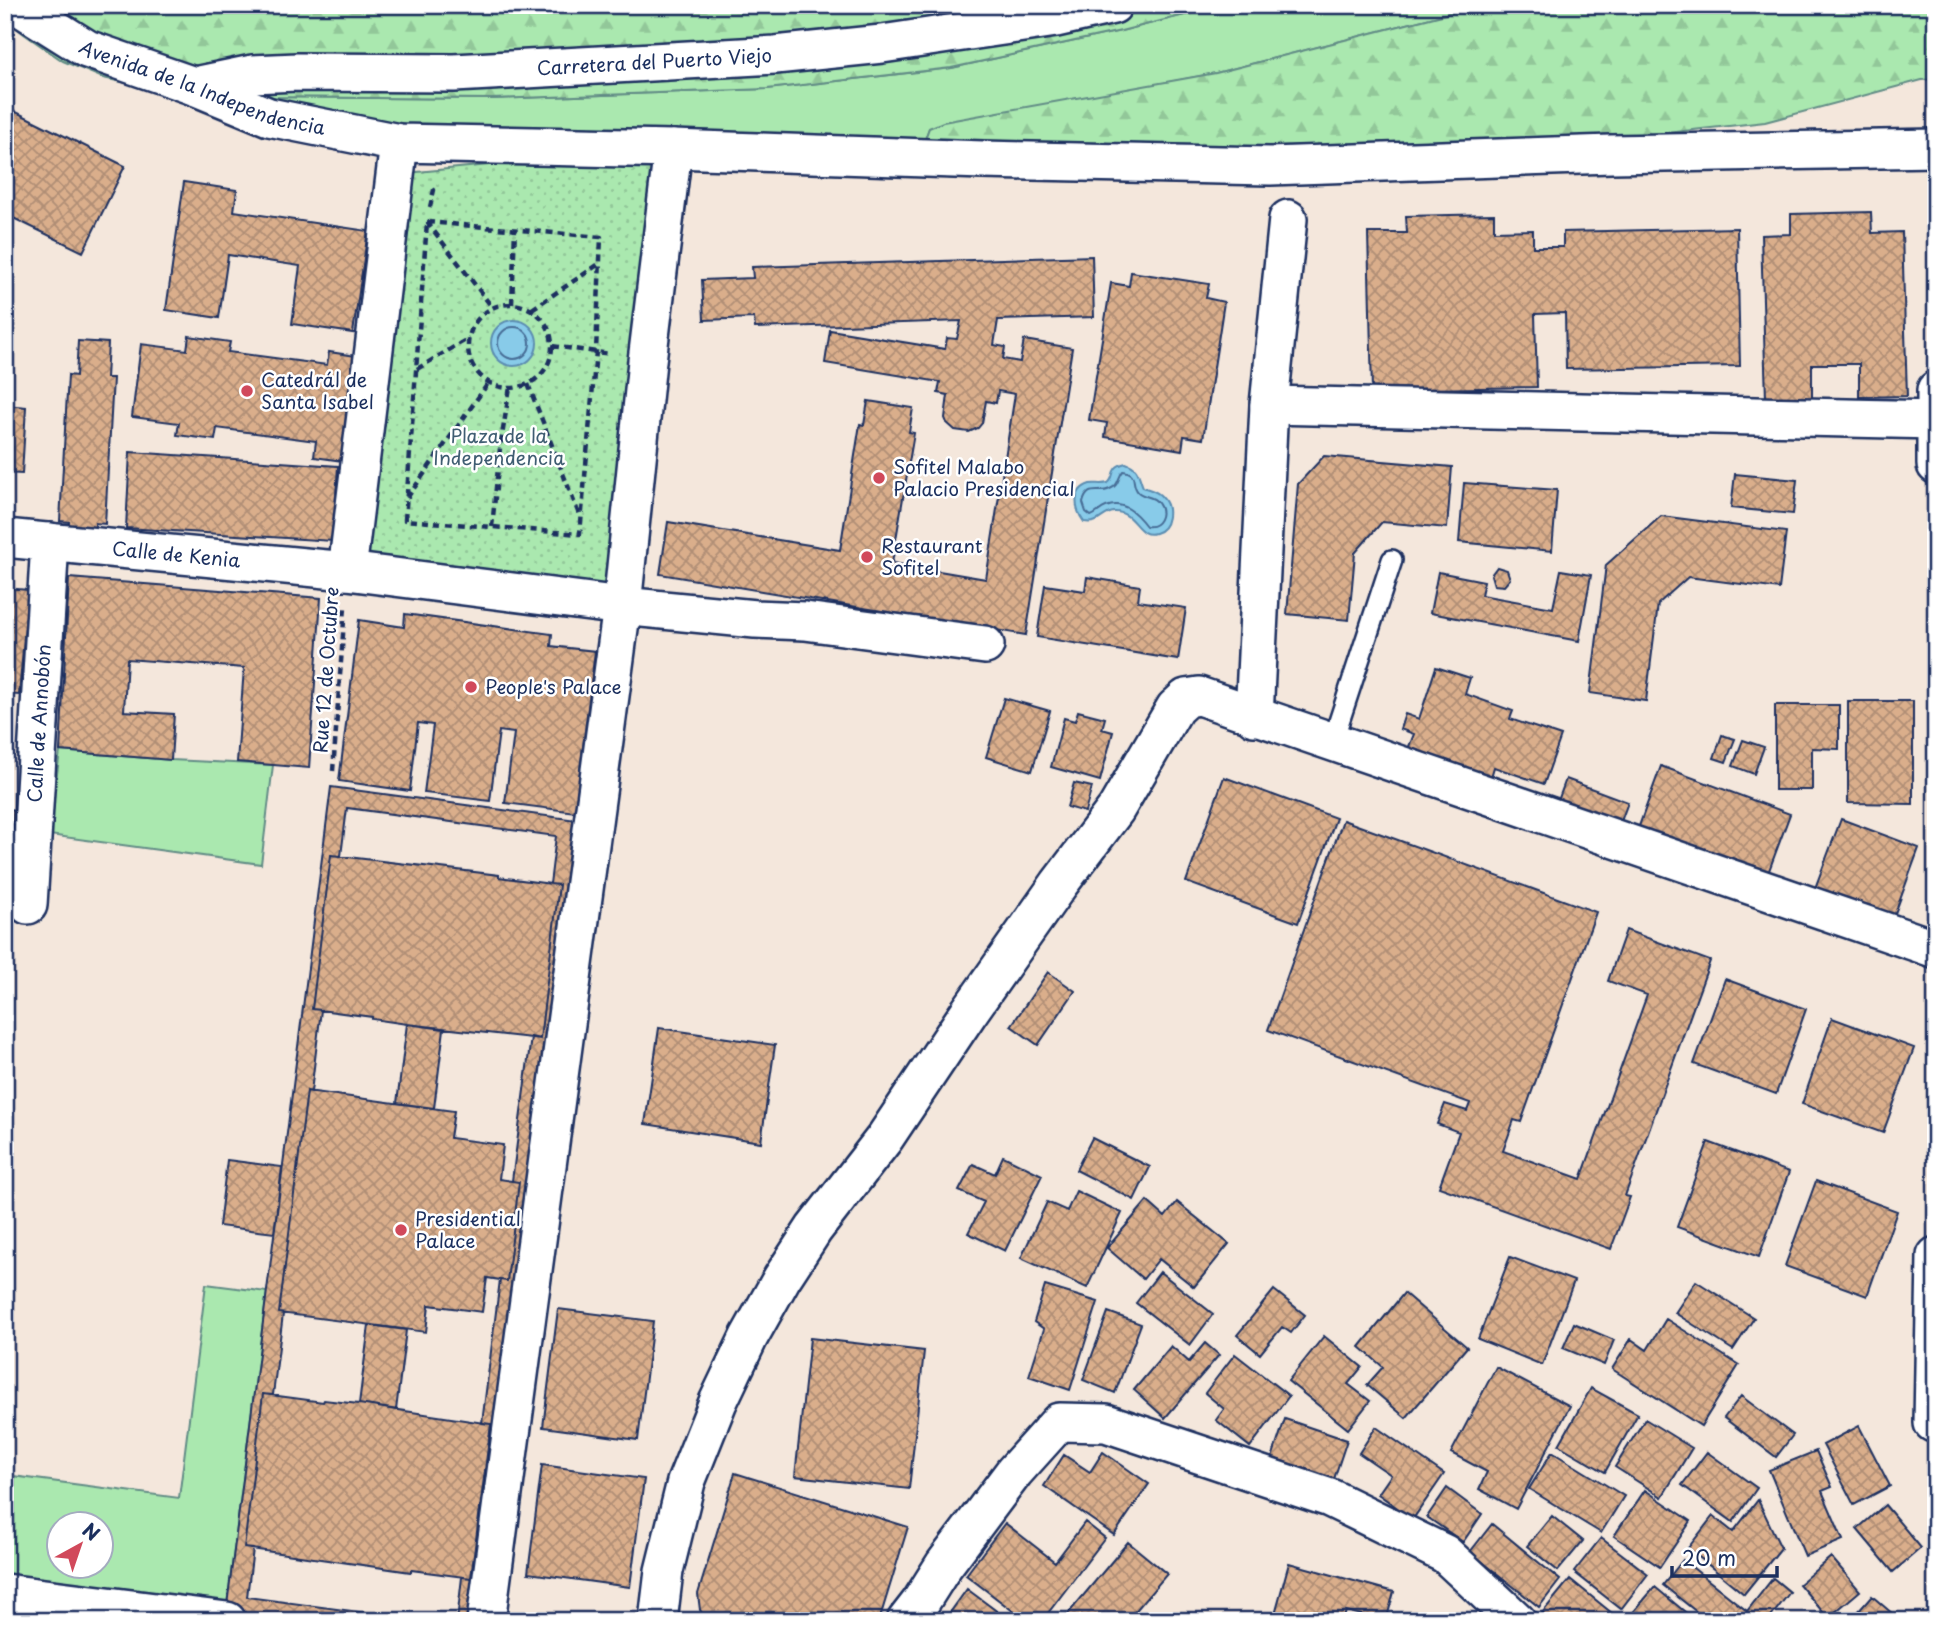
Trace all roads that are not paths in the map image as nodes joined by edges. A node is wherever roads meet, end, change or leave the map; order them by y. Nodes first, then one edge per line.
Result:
1 (17, 5) edge
2 (1113, 5) edge
3 (194, 86) junction
4 (399, 143) junction
5 (1936, 148) edge
6 (673, 149) junction
7 (1288, 219) dead end
8 (1269, 405) junction
9 (1935, 410) edge
10 (1936, 464) edge
11 (5, 538) edge
12 (50, 542) junction
13 (1392, 560) dead end
14 (347, 571) junction
15 (622, 606) junction
16 (985, 645) dead end
17 (1254, 716) junction
18 (1332, 743) junction
19 (28, 905) dead end
20 (1936, 950) edge
21 (1936, 1256) edge
22 (1933, 1423) dead end
23 (5, 1593) edge
24 (215, 1620) edge
25 (486, 1621) edge
26 (658, 1621) edge
27 (906, 1621) edge
28 (1517, 1621) edge

1 - 3 street, Avenida de la Independencia
2 - 3 street, Carretera del Puerto Viejo
3 - 4 street, Avenida de la Independencia
4 - 6 street
4 - 14 street
5 - 6 street
6 - 15 street
7 - 8 street
8 - 9 street
8 - 17 street
9 - 10 street
11 - 12 street, Calle de Kenia
12 - 14 street, Calle de Kenia
12 - 19 street, Calle de Annobón
13 - 18 lane
14 - 15 street
15 - 16 street
15 - 25 street
17 - 18 street
17 - 26 street
18 - 20 street
21 - 22 street
23 - 24 street
27 - 28 street

